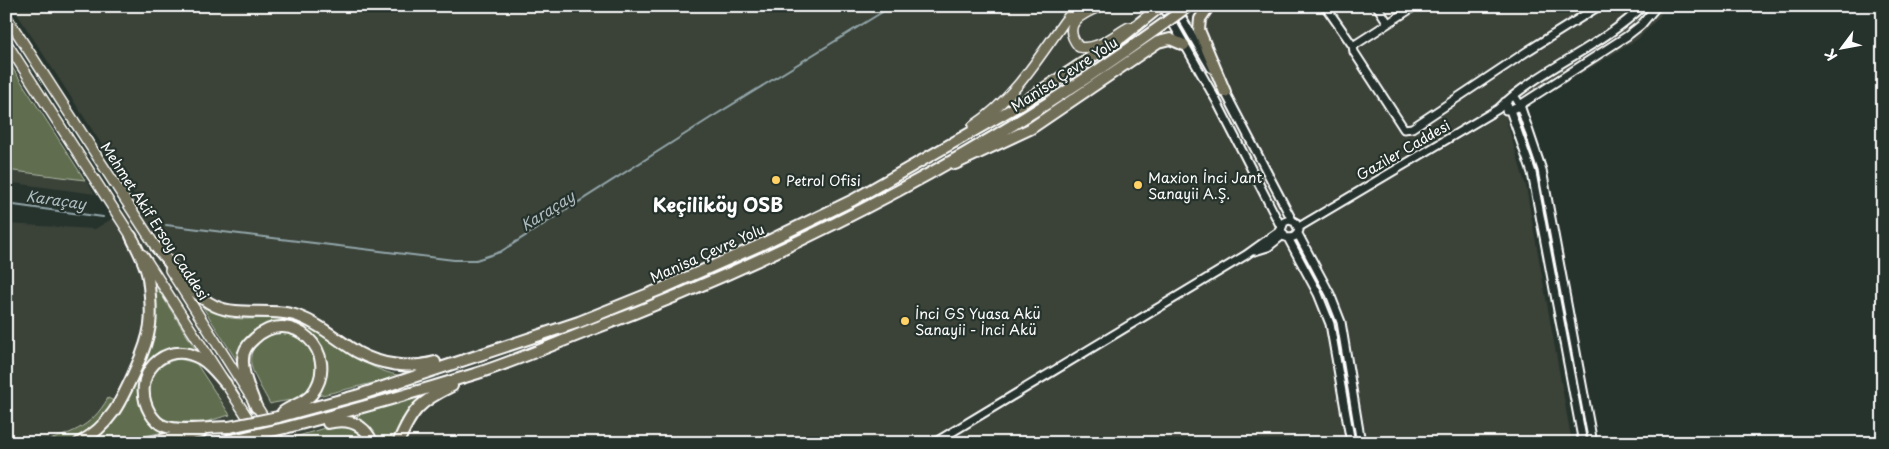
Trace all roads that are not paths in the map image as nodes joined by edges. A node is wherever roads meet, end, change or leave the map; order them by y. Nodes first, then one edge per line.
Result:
1 (1080, 6) edge
2 (1101, 6) edge
3 (1175, 6) edge
4 (1188, 6) edge
5 (1209, 6) edge
6 (1325, 6) edge
7 (1377, 6) edge
8 (1415, 6) edge
9 (1599, 6) edge
10 (1643, 6) edge
11 (1657, 6) edge
12 (1160, 8) edge
13 (6, 16) edge
14 (1144, 19) junction
15 (1388, 24) junction
16 (6, 42) edge
17 (1184, 45) junction
18 (1353, 46) junction
19 (1225, 92) junction
20 (1514, 95) junction
21 (1505, 102) junction
22 (1520, 104) junction
23 (1498, 109) junction
24 (1510, 110) junction
25 (923, 159) junction
26 (926, 175) junction
27 (1296, 226) junction
28 (143, 228) junction
29 (1283, 232) junction
30 (131, 236) junction
31 (156, 247) junction
32 (475, 355) junction
33 (481, 372) junction
34 (226, 384) junction
35 (256, 407) junction
36 (278, 416) junction
37 (229, 426) junction
38 (285, 428) junction
39 (235, 441) edge
40 (79, 443) edge
41 (148, 443) edge
42 (219, 443) edge
43 (264, 443) edge
44 (280, 443) edge
45 (372, 443) edge
46 (398, 443) edge
47 (934, 443) edge
48 (1350, 443) edge
49 (1361, 443) edge
50 (1583, 443) edge
51 (1593, 443) edge

1 - 25 main road
2 - 14 main road
3 - 19 street
4 - 26 highway, Manisa Çevre Yolu, bridge
5 - 19 highway
6 - 18 street
7 - 15 street
8 - 15 street
9 - 18 street
10 - 20 street, Gaziler Caddesi
11 - 22 street
12 - 14 highway, Manisa Çevre Yolu
12 - 17 street
13 - 28 main road, Mehmet Akif Ersoy Caddesi
14 - 25 highway, Manisa Çevre Yolu
15 - 18 street
16 - 30 main road, Mehmet Akif Ersoy Caddesi
17 - 26 highway
17 - 29 street
19 - 27 street
20 - 21 street, Gaziler Caddesi
20 - 22 street
21 - 23 street, Gaziler Caddesi
21 - 24 street
22 - 24 street
22 - 51 street
23 - 24 street
23 - 27 street, Gaziler Caddesi
24 - 50 street
25 - 32 highway, Manisa Çevre Yolu
26 - 33 highway, Manisa Çevre Yolu
27 - 29 street
27 - 29 street
27 - 49 street
28 - 30 main road
28 - 31 main road, Mehmet Akif Ersoy Caddesi
29 - 47 street
29 - 48 street
30 - 34 main road, Mehmet Akif Ersoy Caddesi
30 - 40 highway
31 - 32 highway
31 - 35 main road, Mehmet Akif Ersoy Caddesi
32 - 36 highway, Manisa Çevre Yolu
33 - 38 highway, Manisa Çevre Yolu
33 - 46 highway
34 - 37 highway
34 - 43 main road, Mehmet Akif Ersoy Caddesi
35 - 36 highway
35 - 44 main road, Mehmet Akif Ersoy Caddesi
36 - 37 highway, Manisa Çevre Yolu, bridge
37 - 41 highway
38 - 39 highway, bridge
38 - 45 highway
39 - 42 highway

